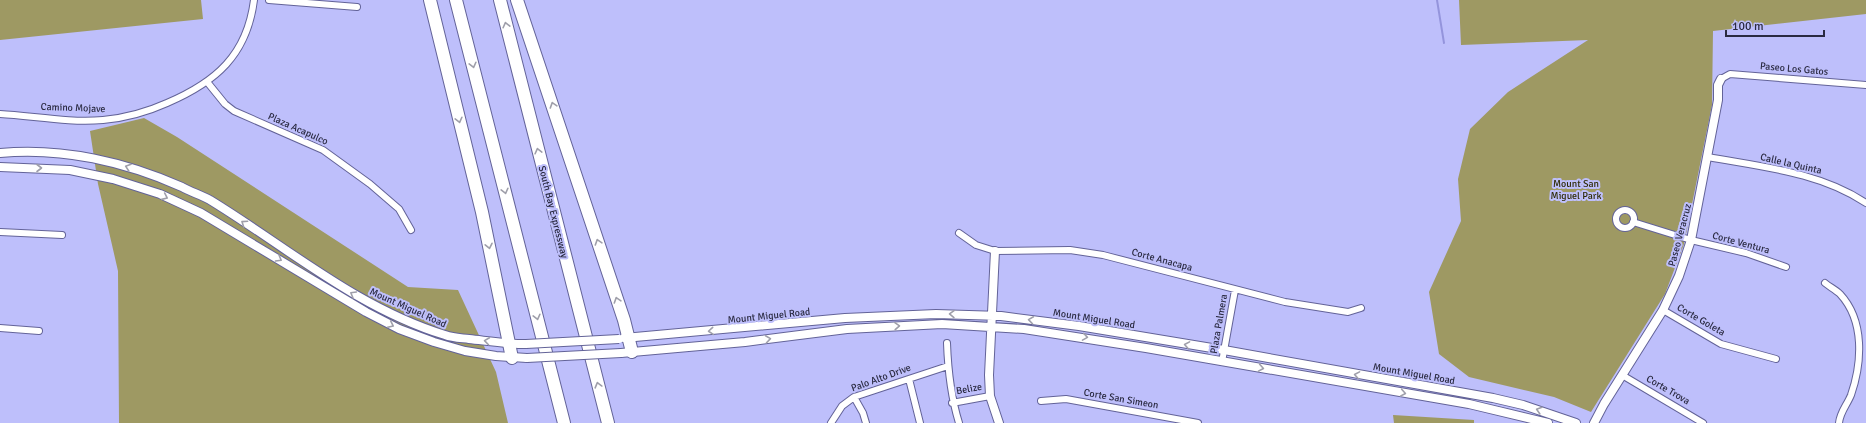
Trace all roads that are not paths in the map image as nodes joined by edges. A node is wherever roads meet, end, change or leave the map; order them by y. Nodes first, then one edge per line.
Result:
1 (254, 0) edge
2 (269, 0) edge
3 (430, 0) edge
4 (456, 0) edge
5 (500, 0) edge
6 (517, 0) edge
7 (357, 7) dead end
8 (1721, 79) joint
9 (208, 83) junction
10 (1866, 85) edge
11 (0, 114) edge
12 (0, 153) edge
13 (1708, 157) junction
14 (0, 167) edge
15 (1866, 203) edge
16 (1633, 222) dead end
17 (411, 230) dead end
18 (0, 232) edge
19 (958, 233) dead end
20 (62, 235) dead end
21 (1691, 240) junction
22 (995, 251) junction
23 (1786, 267) dead end
24 (1826, 283) dead end
25 (1235, 290) junction
26 (1361, 308) dead end
27 (1663, 310) junction
28 (991, 316) junction
29 (990, 327) junction
30 (0, 328) edge
31 (39, 331) dead end
32 (624, 338) junction
33 (948, 343) dead end
34 (510, 344) junction
35 (1224, 350) junction
36 (626, 353) junction
37 (512, 358) junction
38 (1776, 359) dead end
39 (1222, 362) junction
40 (948, 366) junction
41 (1622, 375) junction
42 (908, 379) junction
43 (990, 396) junction
44 (854, 397) junction
45 (1040, 401) dead end
46 (952, 402) junction
47 (1162, 420) edge
48 (564, 423) edge
49 (608, 423) edge
50 (831, 423) edge
51 (866, 423) edge
52 (920, 423) edge
53 (959, 423) edge
54 (999, 423) edge
55 (1198, 423) edge
56 (1548, 423) edge
57 (1576, 423) edge
58 (1594, 423) edge
59 (1703, 423) edge
60 (1839, 423) edge

1 - 9 street, Camino Mojave
2 - 7 street
3 -> 34 highway
4 -> 48 highway
49 -> 5 highway, South Bay Expressway
32 -> 6 highway
8 - 10 street, Paseo Los Gatos
8 - 13 street, Paseo Veracruz
9 - 11 street, Camino Mojave
9 - 17 street, Plaza Acapulco
34 -> 12 street, Mount Miguel Road
13 - 15 street, Calle la Quinta
13 - 21 street, Paseo Veracruz
14 -> 37 street, Mount Miguel Road
16 - 21 street, Corte Ventura
18 - 20 street
19 - 22 street, Corte Anacapa
21 - 23 street, Corte Ventura
21 - 27 street, Paseo Veracruz
22 - 25 street, Corte Anacapa
22 - 28 street
24 - 60 street
25 - 26 street, Corte Anacapa
25 - 35 street, Plaza Palmera
27 - 38 street, Corte Goleta
27 - 41 street, Paseo Veracruz
28 - 29 street
28 -> 32 street, Mount Miguel Road
35 -> 28 street, Mount Miguel Road
36 -> 29 street, Mount Miguel Road
29 -> 39 street, Mount Miguel Road
29 - 43 street
30 - 31 street
32 - 34 street, Mount Miguel Road, bridge
32 - 36 highway
33 - 40 street
34 - 37 highway
35 - 39 street, Plaza Palmera
57 -> 35 street, Mount Miguel Road
36 - 37 street, Mount Miguel Road, bridge
39 -> 56 street, Mount Miguel Road
40 - 42 street, Palo Alto Drive
40 - 46 street
41 - 58 street, Paseo Veracruz
41 - 59 street, Corte Trova
42 - 44 street, Palo Alto Drive
42 - 52 street
43 - 46 street, Belize
43 - 54 street
44 - 50 street, Palo Alto Drive
44 - 51 street
45 - 47 street, Corte San Simeon
46 - 53 street
47 - 55 street, Corte San Simeon

